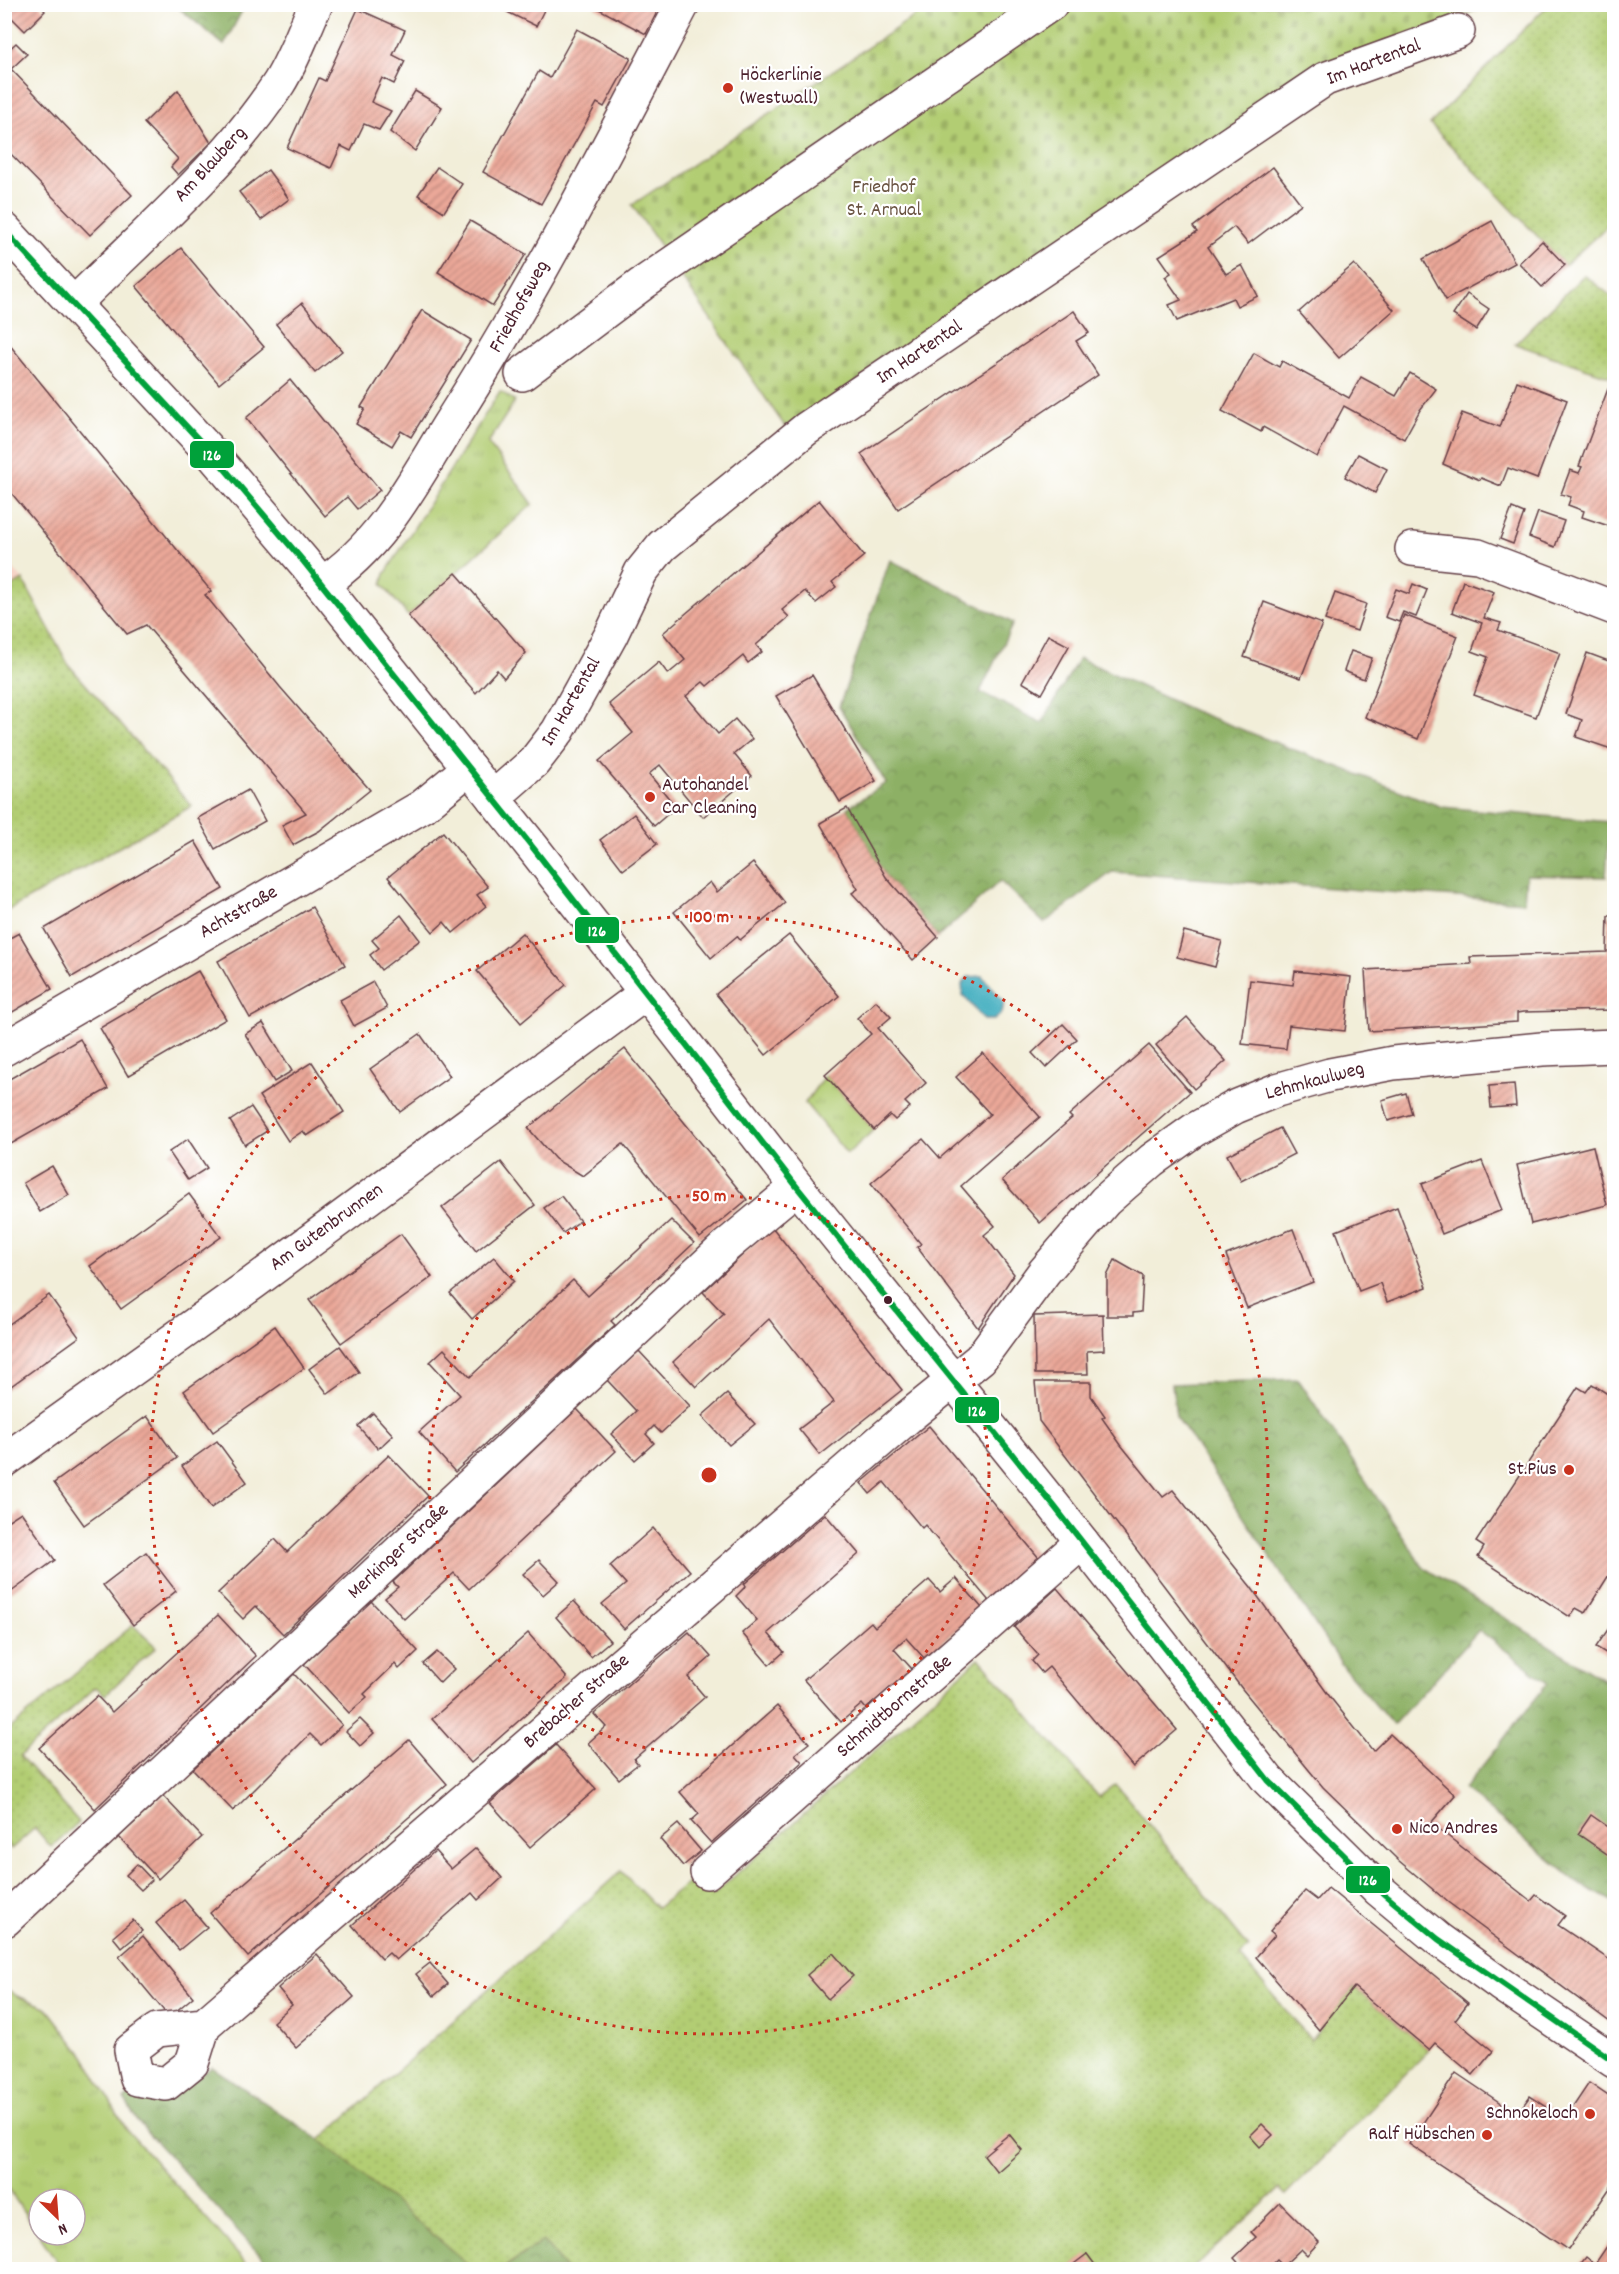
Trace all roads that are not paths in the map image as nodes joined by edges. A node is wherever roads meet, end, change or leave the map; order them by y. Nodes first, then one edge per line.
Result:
1 (316, 4) edge
2 (683, 4) edge
3 (1051, 4) edge
4 (1458, 31) dead end
5 (4, 229) edge
6 (75, 303) junction
7 (522, 374) dead end
8 (1412, 549) dead end
9 (322, 584) junction
10 (1614, 608) edge
11 (469, 768) junction
12 (493, 798) junction
13 (646, 993) junction
14 (1614, 1046) edge
15 (4, 1049) edge
16 (797, 1187) junction
17 (952, 1382) junction
18 (4, 1461) edge
19 (1083, 1542) junction
20 (707, 1872) dead end
21 (5, 1920) edge
22 (204, 2025) dead end
23 (1614, 2061) edge

1 - 6 street, Am Blauberg
2 - 9 street, Friedhofsweg
3 - 7 street
4 - 12 street, Im Hartental
5 - 6 street
6 - 9 street
8 - 10 street
9 - 11 street
11 - 12 street
11 - 15 street, Achtstraße
12 - 13 street
13 - 16 street
13 - 18 street, Am Gutenbrunnen
14 - 17 street, Lehmkaulweg
16 - 17 street
16 - 21 street, Merkinger Straße
17 - 19 street
17 - 22 street, Brebacher Straße
19 - 20 street, Schmidtbornstraße
19 - 23 street

